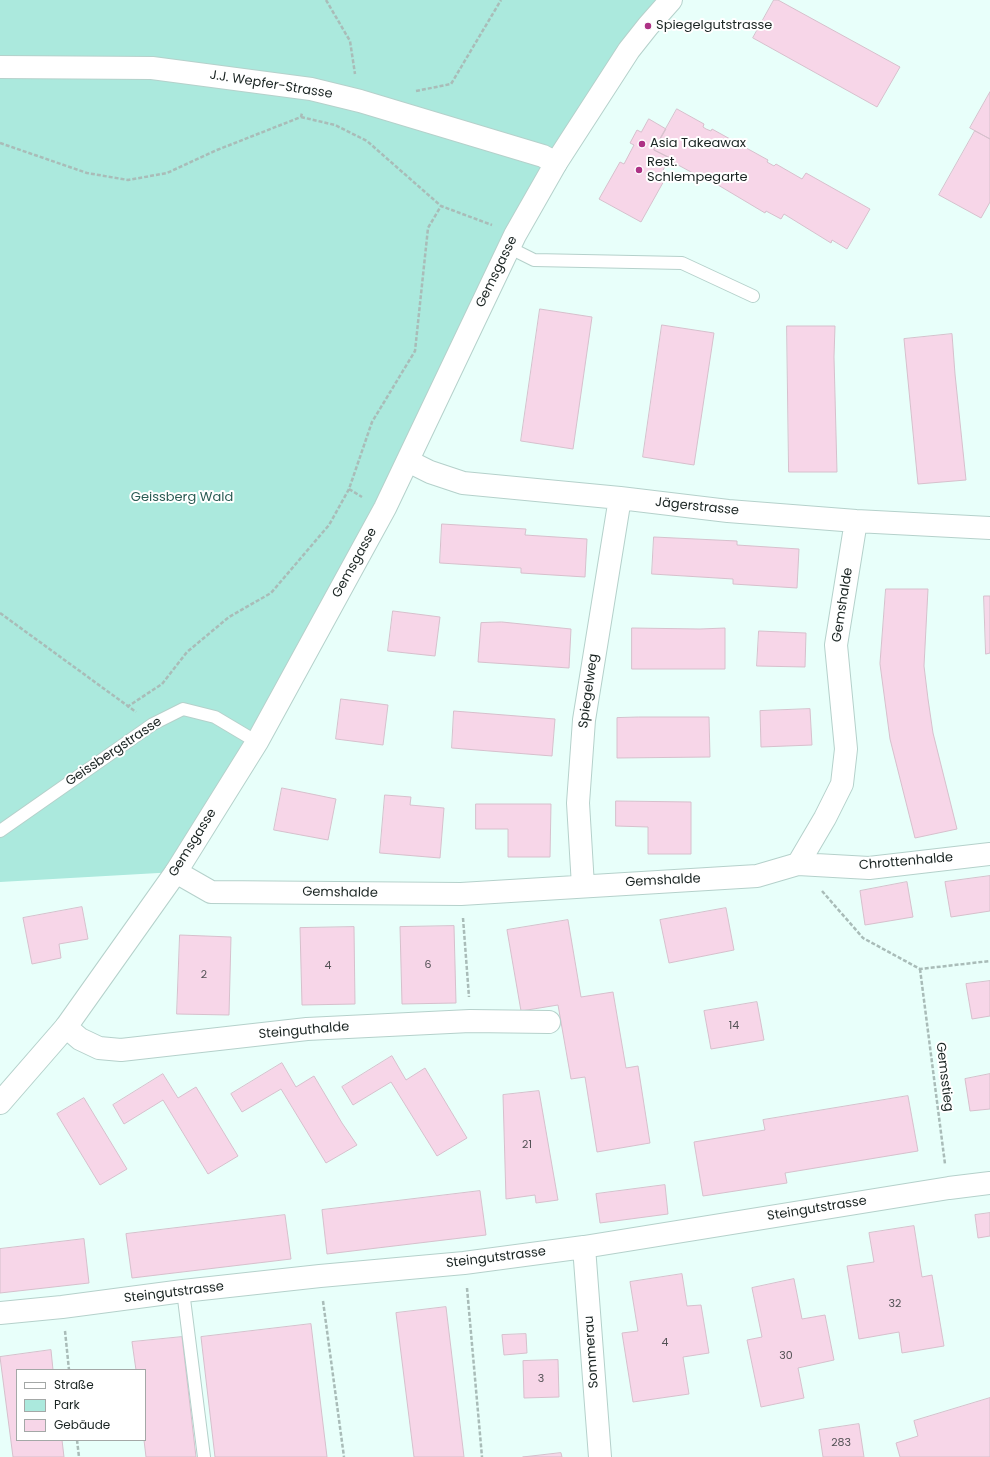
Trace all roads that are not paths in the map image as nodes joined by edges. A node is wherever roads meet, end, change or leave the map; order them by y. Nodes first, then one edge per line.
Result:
1 (671, 0) edge
2 (0, 67) edge
3 (556, 163) junction
4 (512, 241) junction
5 (753, 296) dead end
6 (408, 461) junction
7 (620, 498) junction
8 (856, 521) junction
9 (990, 528) edge
10 (257, 742) junction
11 (0, 831) edge
12 (990, 854) edge
13 (798, 864) junction
14 (176, 872) junction
15 (583, 886) junction
16 (549, 1022) dead end
17 (66, 1027) junction
18 (0, 1103) edge
19 (990, 1183) edge
20 (584, 1247) junction
21 (183, 1291) junction
22 (0, 1313) edge
23 (204, 1457) edge
24 (600, 1457) edge

1 - 3 street, Gemsgasse
2 - 3 street, J.J. Wepfer-Strasse
3 - 4 street, Gemsgasse
4 - 5 lane
4 - 6 street, Gemsgasse
6 - 7 street, Jägerstrasse
6 - 10 street, Gemsgasse
7 - 8 street, Jägerstrasse
7 - 15 street, Spiegelweg
8 - 9 street, Jägerstrasse
8 - 13 street, Gemshalde
10 - 11 lane, Geissbergstrasse
10 - 14 street, Gemsgasse
12 - 13 street, Chrottenhalde
13 - 15 street, Gemshalde
14 - 15 street, Gemshalde
14 - 17 street, Gemsgasse
16 - 17 street, Steinguthalde
17 - 18 street, Gemsgasse
19 - 20 street, Steingutstrasse
20 - 21 street, Steingutstrasse
20 - 24 street, Sommerau
21 - 22 street, Steingutstrasse
21 - 23 lane

